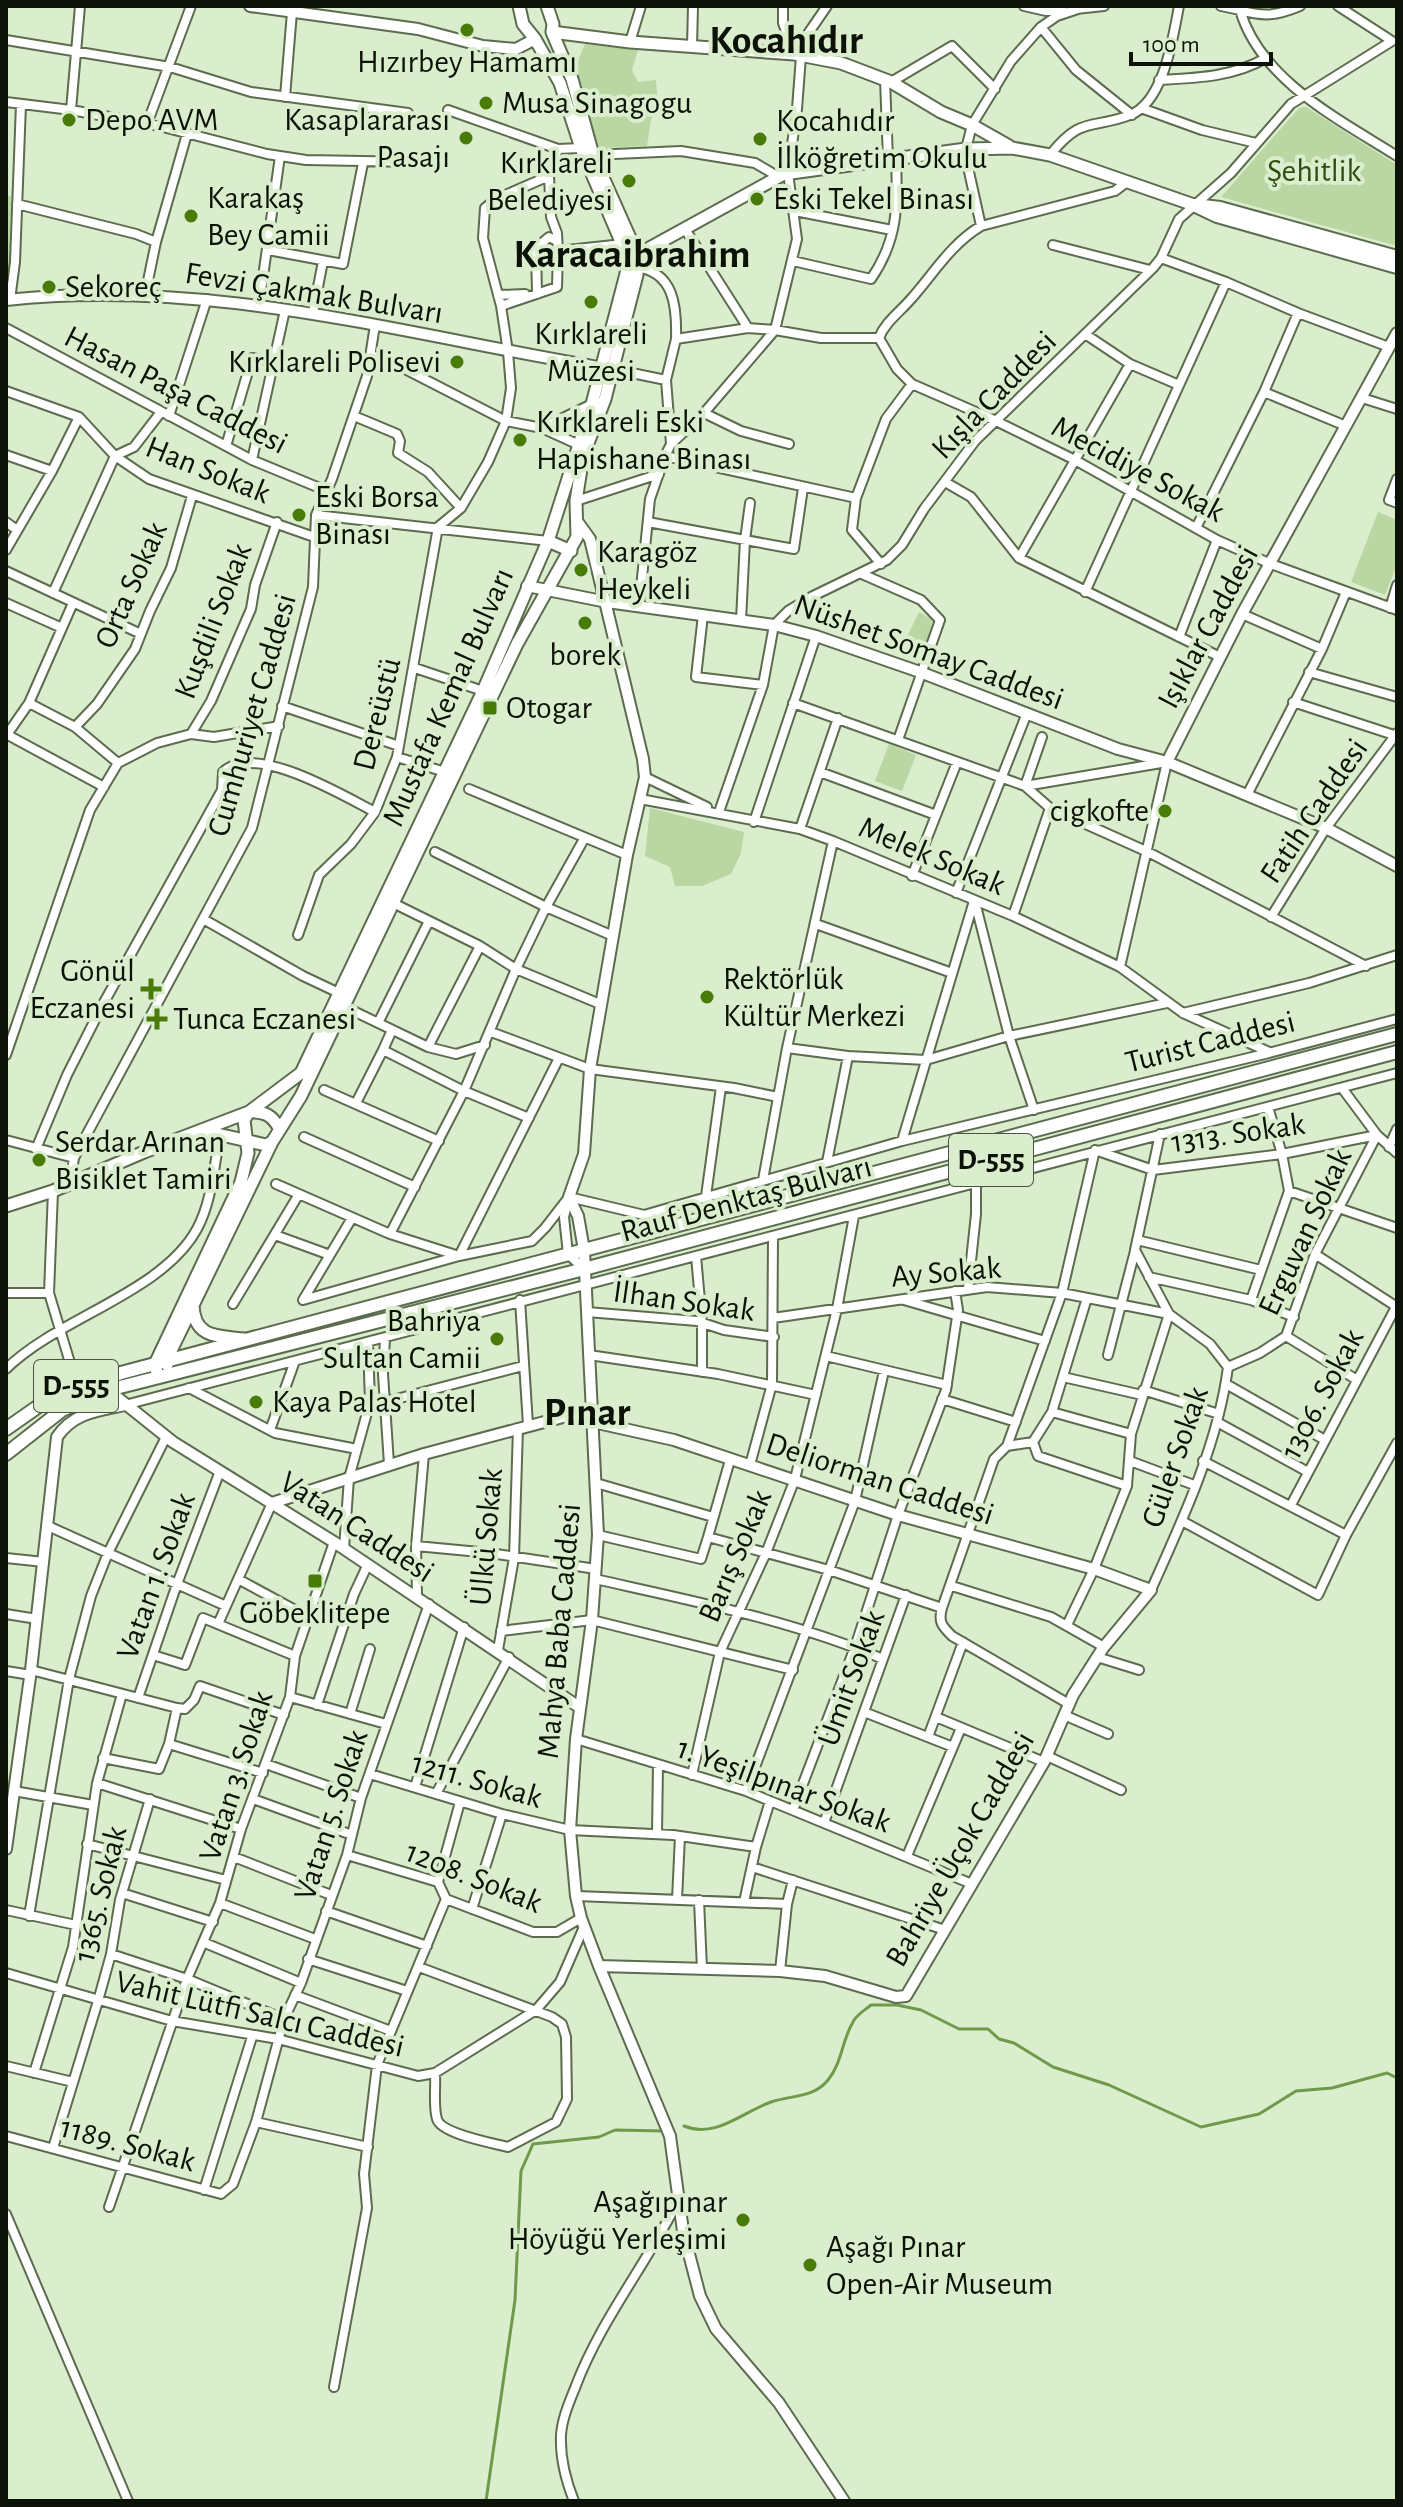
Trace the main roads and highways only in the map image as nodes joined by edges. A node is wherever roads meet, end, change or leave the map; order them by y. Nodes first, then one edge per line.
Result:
1 (519, 6) edge
2 (547, 6) edge
3 (552, 32) junction
4 (535, 39) junction
5 (1012, 148) junction
6 (1194, 205) junction
7 (1397, 257) edge
8 (633, 262) junction
9 (1397, 267) edge
10 (606, 368) junction
11 (557, 518) junction
12 (577, 521) junction
13 (548, 541) junction
14 (571, 551) junction
15 (1397, 1034) edge
16 (1397, 1052) edge
17 (249, 1112) junction
18 (279, 1128) junction
19 (203, 1131) junction
20 (244, 1139) junction
21 (272, 1142) junction
22 (6, 1206) edge
23 (193, 1304) junction
24 (248, 1339) junction
25 (161, 1362) junction
26 (164, 1376) junction
27 (6, 1429) edge
28 (6, 1454) edge

1 - 4 main road
2 - 3 main road
3 - 4 main road
3 - 5 main road
3 - 8 main road
4 - 8 main road
5 - 6 main road
5 - 8 main road
6 - 7 main road
6 - 9 main road
8 - 10 main road, Mustafa Kemal Bulvarı
10 - 11 main road, Mustafa Kemal Bulvarı
10 - 12 main road, Mustafa Kemal Bulvarı
11 - 12 main road
11 - 13 main road, Mustafa Kemal Bulvarı
12 - 14 main road, Mustafa Kemal Bulvarı
13 - 14 main road
13 - 17 main road, Mustafa Kemal Bulvarı
14 - 18 main road, Mustafa Kemal Bulvarı
15 - 24 main road, Rauf Denktaş Bulvarı / D-555
16 - 26 main road, Rauf Denktaş Bulvarı / D-555
17 - 18 main road
17 - 19 main road, Mustafa Kemal Bulvarı
17 - 20 main road
18 - 21 main road, Mustafa Kemal Bulvarı
19 - 20 main road
19 - 22 main road, Mustafa Kemal Bulvarı
20 - 21 main road
20 - 25 main road
21 - 23 main road, Mustafa Kemal Bulvarı
23 - 24 main road
23 - 25 main road, Mustafa Kemal Bulvarı
24 - 25 main road, Rauf Denktaş Bulvarı
25 - 26 main road
25 - 27 main road, D-555
26 - 28 main road, Rauf Denktaş Bulvarı

